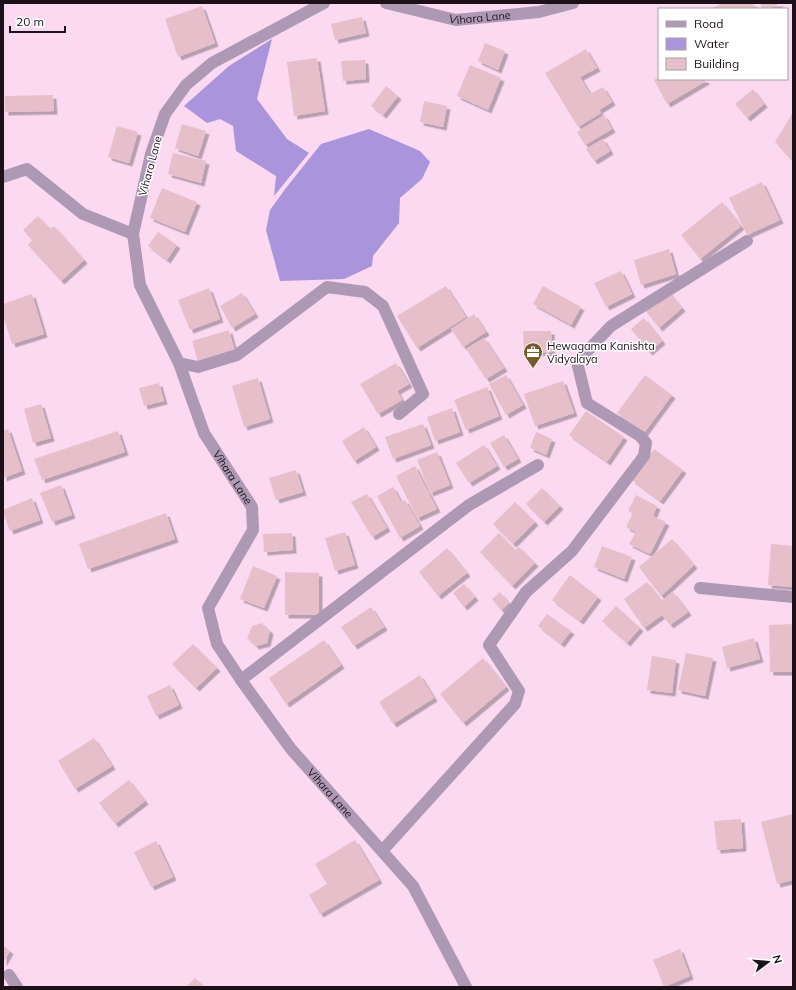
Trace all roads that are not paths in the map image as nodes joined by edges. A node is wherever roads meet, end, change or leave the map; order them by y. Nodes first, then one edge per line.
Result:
1 (324, 3) edge
2 (386, 3) edge
3 (573, 3) edge
4 (3, 177) edge
5 (133, 234) junction
6 (747, 241) dead end
7 (180, 363) junction
8 (399, 414) dead end
9 (538, 465) dead end
10 (700, 588) dead end
11 (793, 597) edge
12 (241, 680) junction
13 (382, 851) junction
14 (9, 976) dead end
15 (17, 987) edge
16 (466, 987) edge

1 - 5 street, Vihara Lane
2 - 3 street, Vihara Lane
4 - 5 street
5 - 7 street, Vihara Lane
6 - 13 street
7 - 8 street
7 - 12 street, Vihara Lane
9 - 12 street
10 - 11 street
12 - 13 street, Vihara Lane
13 - 16 street, Vihara Lane
14 - 15 street

